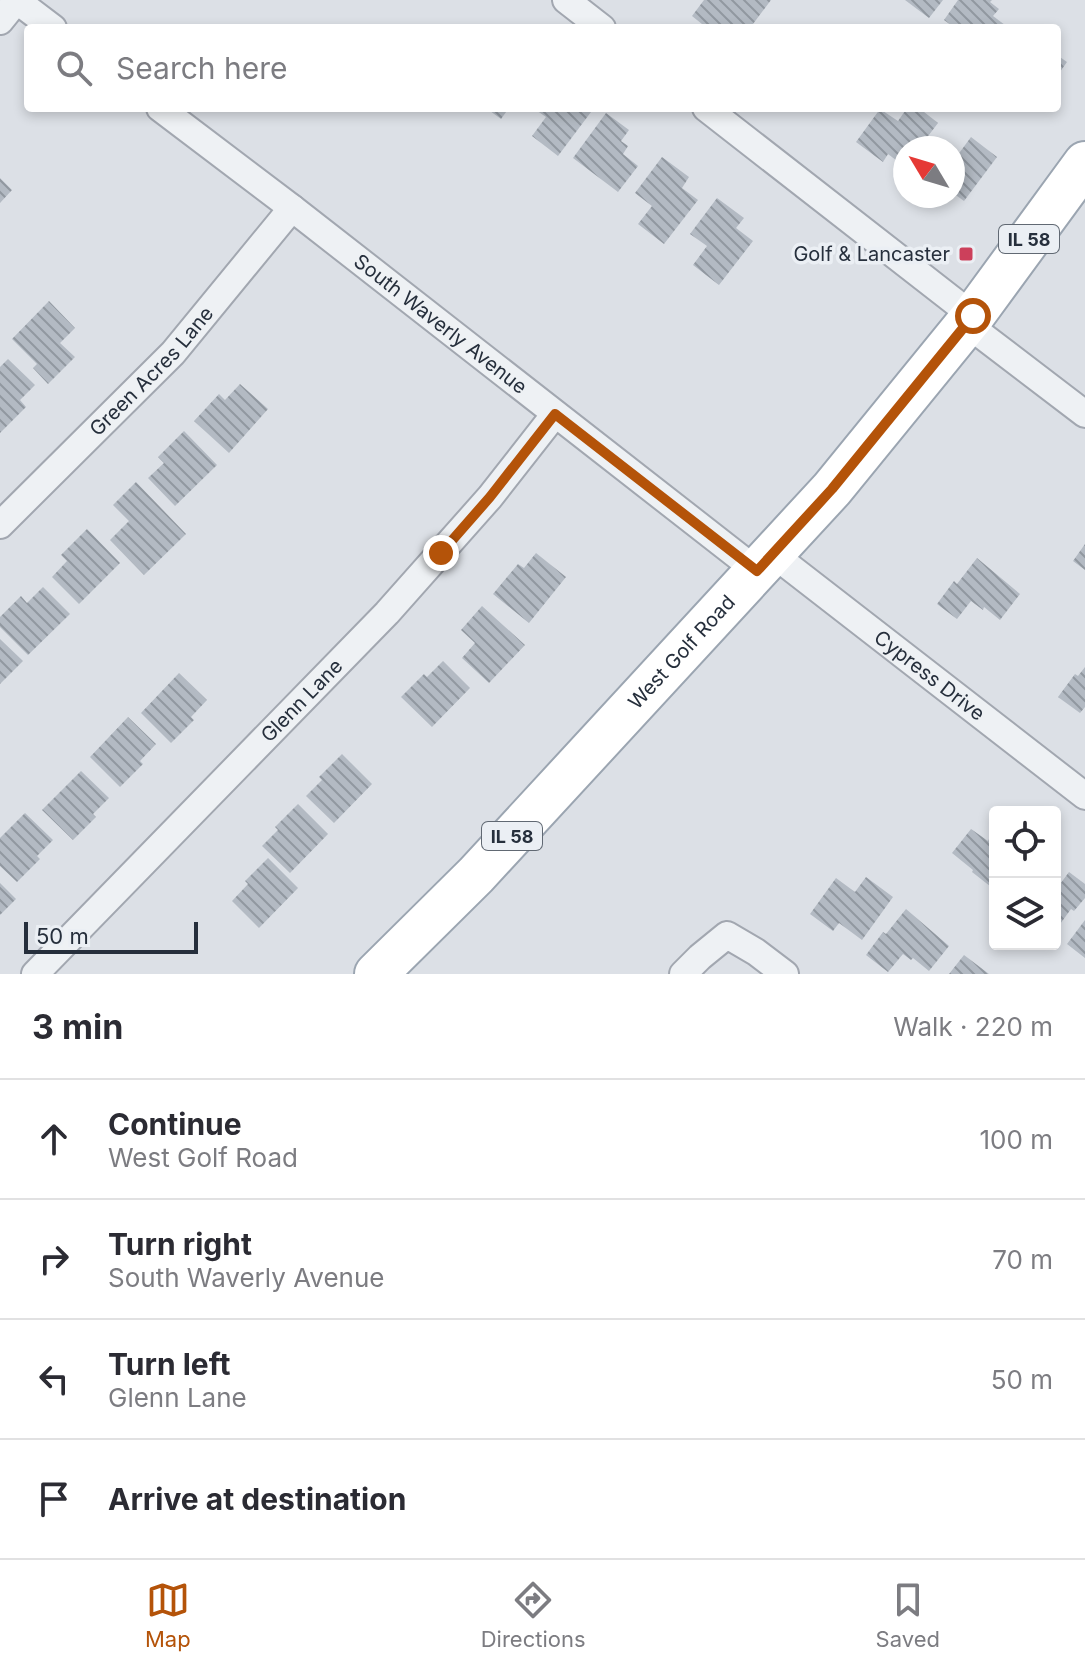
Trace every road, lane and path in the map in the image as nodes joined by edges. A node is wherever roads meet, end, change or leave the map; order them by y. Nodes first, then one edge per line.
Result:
1 (17, 0) edge
2 (566, 0) edge
3 (0, 21) edge
4 (48, 24) edge
5 (597, 24) edge
6 (165, 112) edge
7 (711, 112) edge
8 (1085, 163) edge
9 (292, 208) junction
10 (970, 320) junction
11 (555, 414) junction
12 (1085, 414) edge
13 (0, 525) edge
14 (765, 563) junction
15 (1085, 796) edge
16 (35, 974) edge
17 (376, 974) edge
18 (683, 974) edge
19 (785, 974) edge

1 - 3 street
1 - 4 street
2 - 5 street
6 - 9 street, South Waverly Avenue
7 - 10 street
8 - 10 main road, West Golf Road / IL 58
9 - 11 street, South Waverly Avenue
9 - 13 street, Green Acres Lane
10 - 12 street
10 - 14 main road, West Golf Road / IL 58
11 - 14 street, South Waverly Avenue
11 - 16 street, Glenn Lane
14 - 15 street, Cypress Drive
14 - 17 main road, West Golf Road / IL 58
18 - 19 street

